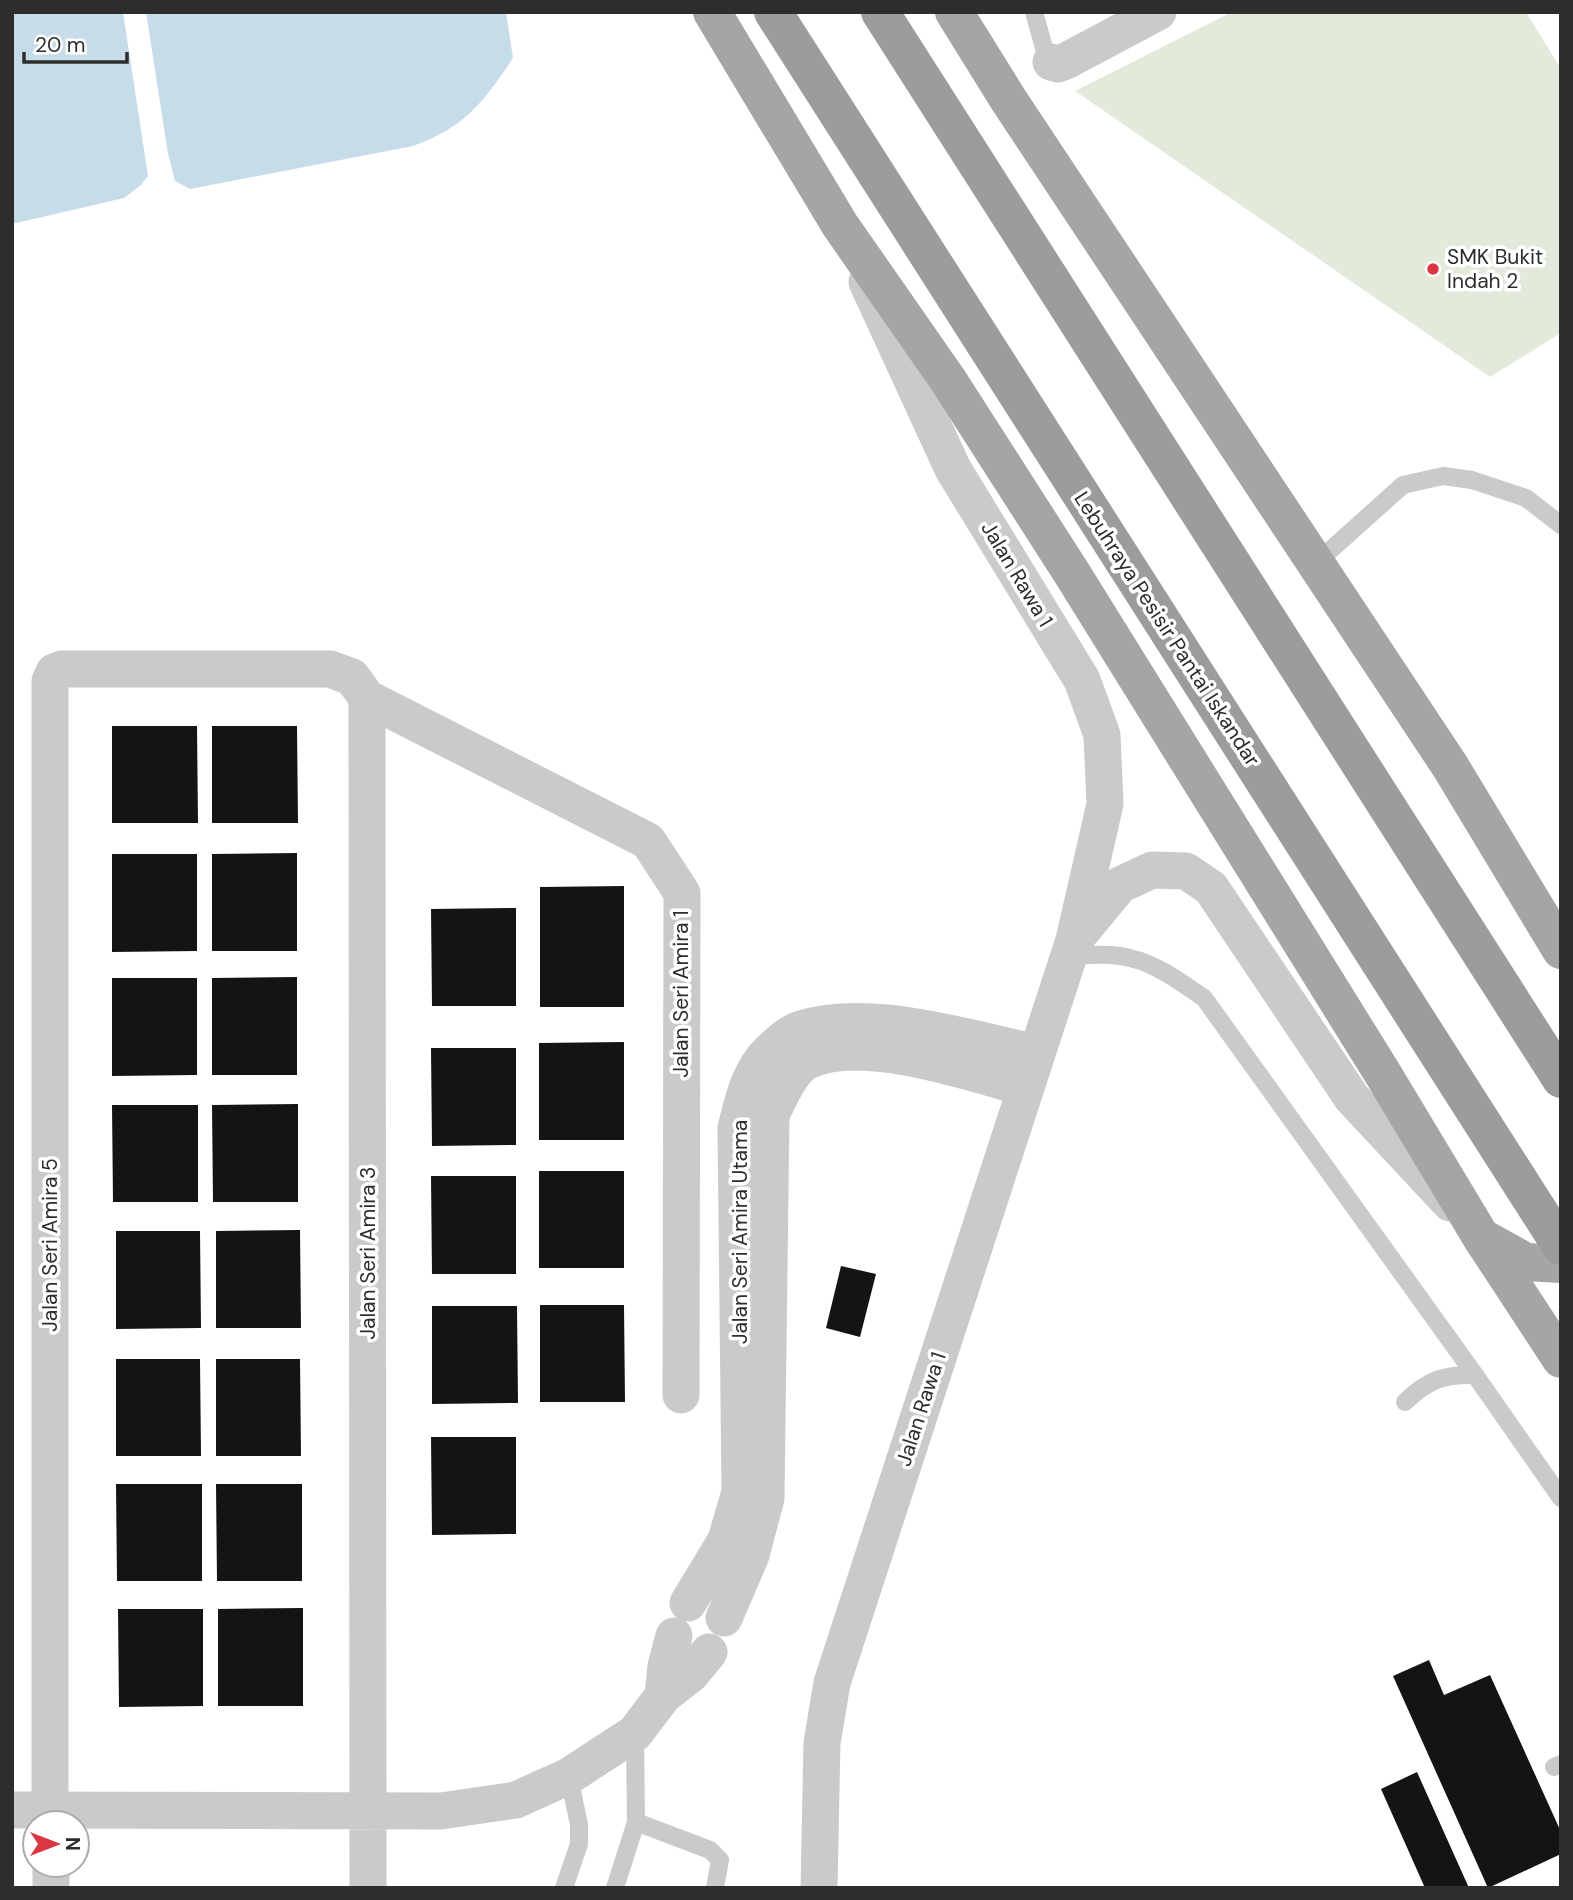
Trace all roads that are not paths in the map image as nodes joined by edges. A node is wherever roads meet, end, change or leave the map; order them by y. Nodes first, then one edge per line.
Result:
1 (712, 12) edge
2 (773, 12) edge
3 (880, 12) edge
4 (954, 12) edge
5 (1034, 12) edge
6 (1158, 12) edge
7 (1051, 62) joint
8 (841, 225) junction
9 (1561, 525) edge
10 (1317, 563) junction
11 (330, 669) joint
12 (367, 698) junction
13 (1072, 948) junction
14 (1561, 950) edge
15 (1037, 1053) junction
16 (1561, 1079) edge
17 (1026, 1088) junction
18 (1481, 1237) junction
19 (1561, 1246) edge
20 (1561, 1264) edge
21 (1561, 1359) edge
22 (1475, 1375) junction
23 (681, 1395) dead end
24 (1405, 1402) dead end
25 (1561, 1498) edge
26 (674, 1636) dead end
27 (709, 1652) dead end
28 (663, 1696) junction
29 (635, 1732) junction
30 (569, 1776) junction
31 (50, 1809) edge
32 (368, 1809) junction
33 (91, 1816) edge
34 (636, 1822) junction
35 (368, 1888) edge
36 (564, 1888) edge
37 (615, 1888) edge
38 (715, 1888) edge
39 (819, 1888) edge

1 - 8 main road
2 - 19 highway, Lebuhraya Pesisir Pantai Iskandar
3 - 16 highway
4 - 10 main road
5 - 7 lane
6 - 7 street
8 - 13 street, Jalan Rawa 1
8 - 18 main road
9 - 10 lane
10 - 14 main road
11 - 12 street, Jalan Seri Amira 1
11 - 31 street, Jalan Seri Amira 5
12 - 23 street, Jalan Seri Amira 1
12 - 32 street, Jalan Seri Amira 3
13 - 15 street, Jalan Rawa 1
13 - 18 street, Jalan Rawa 1
13 - 22 lane
15 - 17 street, Jalan Rawa 1
15 - 17 street, Jalan Seri Amira Utama
17 - 39 street, Jalan Rawa 1
18 - 20 main road
18 - 21 main road
22 - 24 lane
22 - 25 lane
26 - 28 street
27 - 28 street
28 - 29 street
29 - 30 street
29 - 34 lane
30 - 32 street
30 - 36 lane
32 - 33 street
32 - 35 street, Jalan Seri Amira 3
34 - 37 lane
34 - 38 lane

